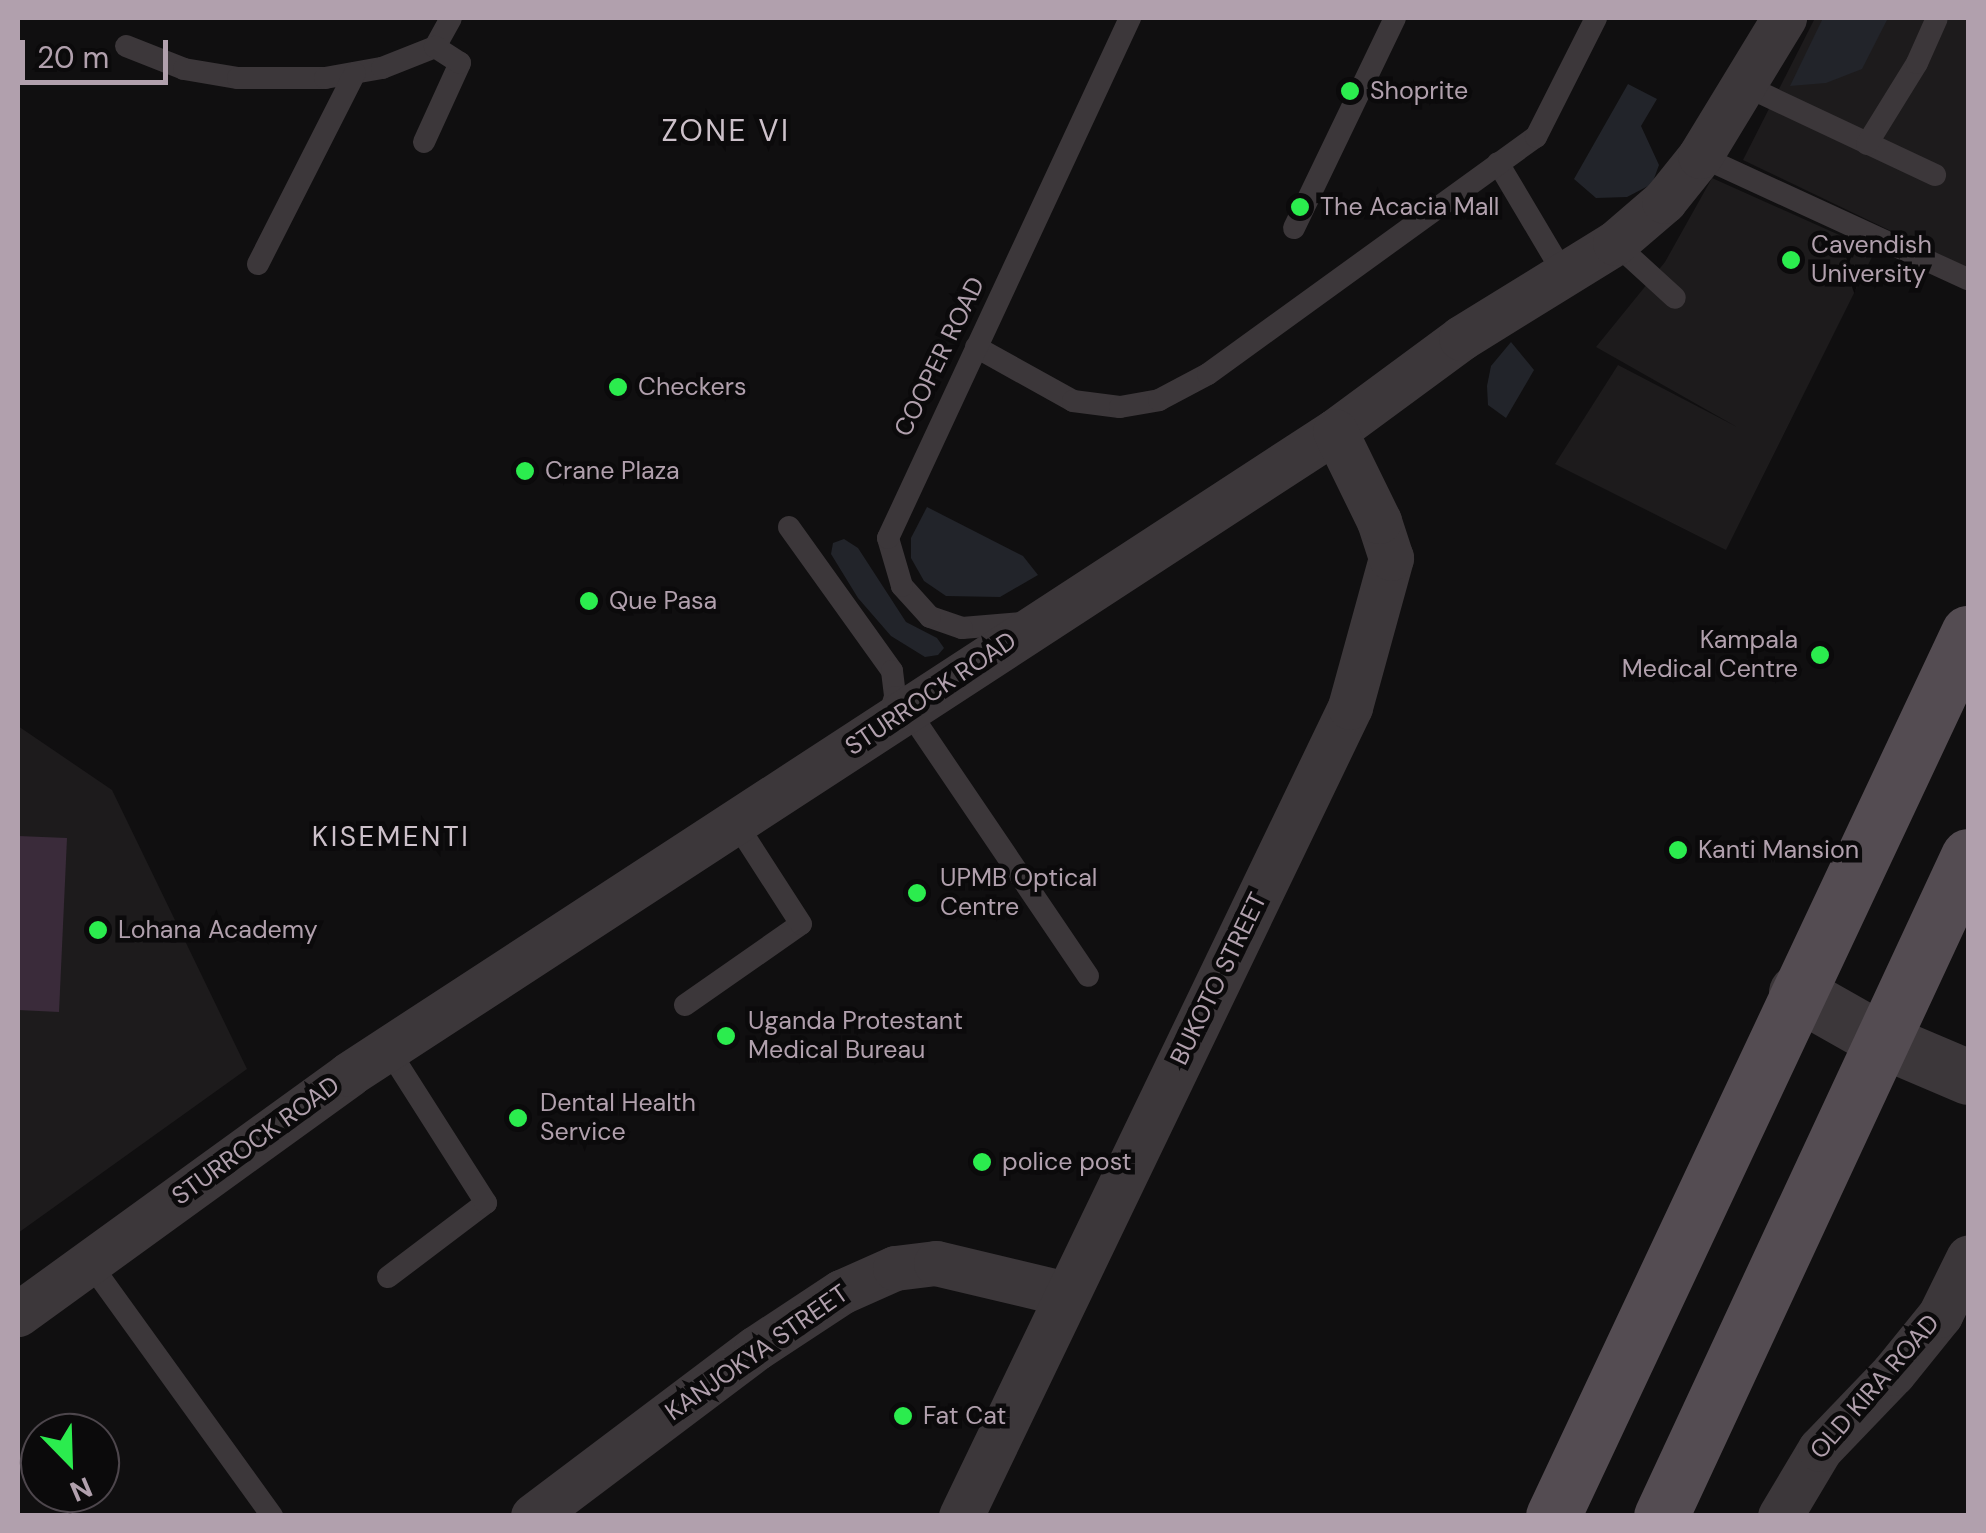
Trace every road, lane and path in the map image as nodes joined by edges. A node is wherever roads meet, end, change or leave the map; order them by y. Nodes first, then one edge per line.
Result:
1 (451, 18) edge
2 (1130, 18) edge
3 (1395, 18) edge
4 (1596, 18) edge
5 (1784, 18) edge
6 (1936, 18) edge
7 (126, 46) dead end
8 (435, 47) junction
9 (355, 72) junction
10 (1746, 86) junction
11 (424, 142) dead end
12 (1867, 144) junction
13 (1700, 156) junction
14 (1498, 163) junction
15 (1934, 175) dead end
16 (1294, 228) dead end
17 (1615, 243) junction
18 (258, 264) dead end
19 (1566, 276) junction
20 (1968, 279) edge
21 (1675, 298) dead end
22 (976, 348) junction
23 (1336, 431) junction
24 (789, 526) dead end
25 (1038, 622) junction
26 (1968, 633) edge
27 (897, 718) junction
28 (736, 823) junction
29 (1968, 856) edge
30 (1088, 976) dead end
31 (1796, 992) junction
32 (685, 1005) dead end
33 (1881, 1040) junction
34 (388, 1049) junction
35 (1968, 1077) edge
36 (1968, 1258) edge
37 (90, 1262) junction
38 (388, 1277) dead end
39 (1066, 1294) junction
40 (18, 1314) edge
41 (272, 1516) edge
42 (533, 1516) edge
43 (962, 1516) edge
44 (1553, 1516) edge
45 (1661, 1516) edge
46 (1780, 1516) edge

1 - 8 lane
2 - 22 lane, COOPER ROAD
3 - 16 lane
4 - 14 lane
5 - 10 street, STURROCK ROAD
6 - 12 lane
7 - 9 lane
8 - 9 lane
8 - 11 lane
9 - 18 lane
10 - 12 lane
10 - 13 street, STURROCK ROAD
12 - 15 lane
13 - 17 street, STURROCK ROAD
13 - 20 lane
14 - 19 lane
14 - 22 lane
17 - 19 street, STURROCK ROAD
17 - 21 lane
19 - 23 street, STURROCK ROAD
22 - 25 lane, COOPER ROAD
23 - 25 street, STURROCK ROAD
23 - 39 street, BUKOTO STREET
24 - 27 lane
25 - 27 street, STURROCK ROAD
26 - 31 main road
27 - 28 street, STURROCK ROAD
27 - 30 lane
28 - 32 lane
28 - 34 street, STURROCK ROAD
29 - 33 main road
31 - 33 street
31 - 44 main road
33 - 35 street
33 - 45 main road
34 - 37 street, STURROCK ROAD
34 - 38 lane
36 - 46 street, OLD KIRA ROAD
37 - 40 street, STURROCK ROAD
37 - 41 lane
39 - 42 street, KANJOKYA STREET
39 - 43 street, BUKOTO STREET

